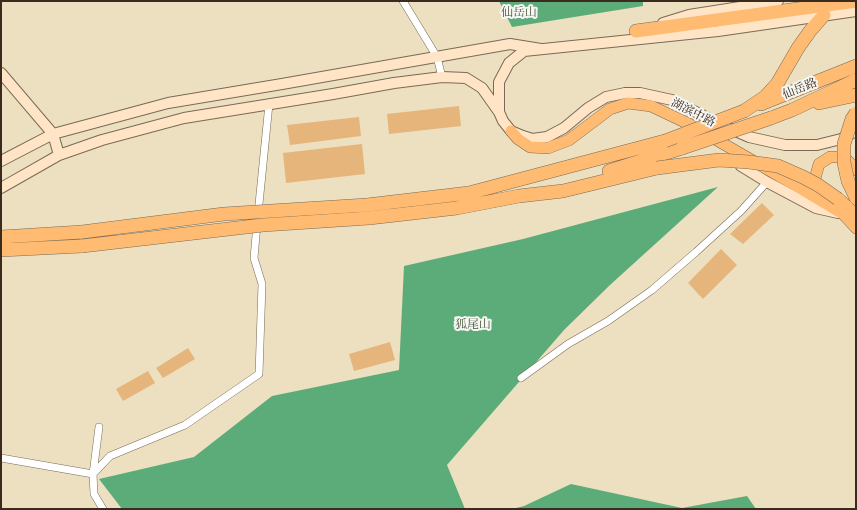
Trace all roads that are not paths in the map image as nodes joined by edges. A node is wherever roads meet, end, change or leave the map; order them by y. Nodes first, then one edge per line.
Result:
1 (402, 1) edge
2 (778, 1) edge
3 (856, 1) edge
4 (856, 11) edge
5 (824, 15) junction
6 (636, 31) junction
7 (585, 45) junction
8 (540, 49) junction
9 (436, 57) junction
10 (856, 66) edge
11 (1, 73) edge
12 (442, 77) junction
13 (856, 80) edge
14 (856, 95) edge
15 (269, 104) junction
16 (792, 110) junction
17 (744, 111) junction
18 (499, 112) junction
19 (856, 113) edge
20 (511, 131) junction
21 (856, 131) edge
22 (53, 134) junction
23 (728, 146) junction
24 (59, 155) junction
25 (1, 161) edge
26 (856, 170) edge
27 (767, 182) junction
28 (1, 188) edge
29 (519, 196) junction
30 (816, 198) junction
31 (856, 198) edge
32 (368, 211) junction
33 (843, 214) junction
34 (856, 216) edge
35 (856, 228) edge
36 (1, 237) edge
37 (1, 250) edge
38 (521, 378) dead end
39 (99, 427) dead end
40 (1, 458) edge
41 (93, 474) junction
42 (103, 509) edge

1 - 9 street
2 - 6 main road
3 - 6 highway
4 - 5 main road
5 - 7 main road
5 - 17 highway
6 - 7 main road
7 - 8 main road
8 - 9 main road
8 - 18 main road
9 - 12 street
9 - 22 main road
10 - 17 highway, 仙岳路
11 - 22 main road
12 - 15 main road
12 - 18 main road
13 - 16 highway, 仙岳路
14 - 16 highway
15 - 24 main road
15 - 41 street
16 - 29 highway, 仙岳路, bridge
17 - 32 highway, bridge
18 - 20 main road
19 - 31 highway, bridge
20 - 21 main road
20 - 23 main road, 湖滨中路
22 - 24 main road
22 - 25 main road
23 - 27 main road
23 - 30 main road, 湖滨中路
24 - 28 main road
26 - 30 main road
27 - 33 main road
27 - 38 street
29 - 32 highway
29 - 34 highway, bridge
30 - 33 main road, 湖滨中路
32 - 36 highway, bridge
32 - 37 highway, bridge
33 - 35 main road, 湖滨中路
39 - 41 street
40 - 41 street
41 - 42 street

